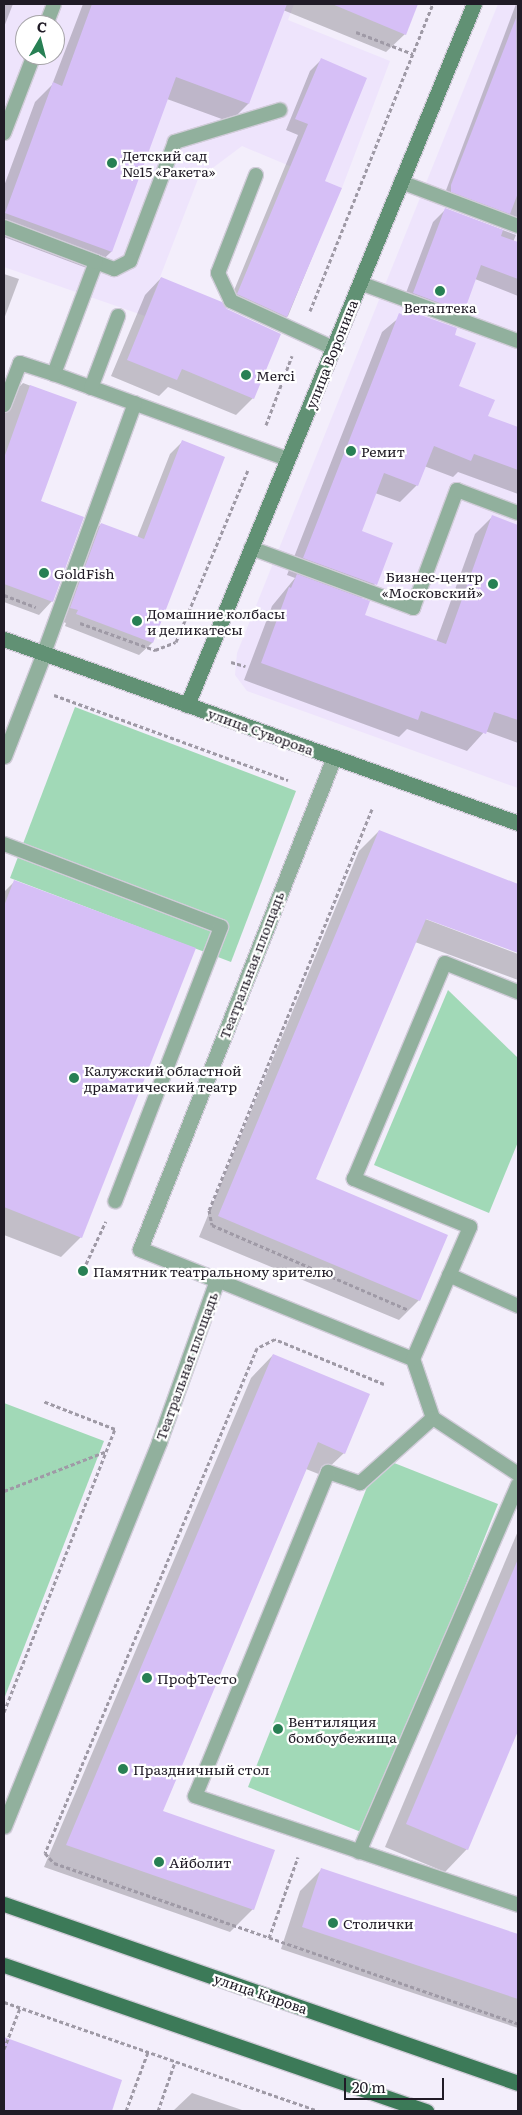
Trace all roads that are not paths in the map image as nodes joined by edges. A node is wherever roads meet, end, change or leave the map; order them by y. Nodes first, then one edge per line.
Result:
1 (474, 4) edge
2 (30, 65) edge
3 (280, 110) dead end
4 (4, 133) edge
5 (256, 175) dead end
6 (400, 182) junction
7 (518, 226) edge
8 (4, 227) edge
9 (96, 262) junction
10 (360, 283) junction
11 (118, 316) dead end
12 (518, 341) edge
13 (333, 348) junction
14 (54, 374) junction
15 (91, 388) junction
16 (135, 403) junction
17 (4, 405) edge
18 (288, 459) junction
19 (518, 513) edge
20 (252, 548) junction
21 (4, 638) edge
22 (44, 653) junction
23 (188, 705) junction
24 (4, 756) edge
25 (334, 757) junction
26 (518, 823) edge
27 (4, 844) edge
28 (518, 992) edge
29 (116, 1201) road end
30 (449, 1275) junction
31 (217, 1280) junction
32 (518, 1306) edge
33 (413, 1359) junction
34 (433, 1418) junction
35 (518, 1474) edge
36 (518, 1485) edge
37 (4, 1826) edge
38 (359, 1852) junction
39 (4, 1904) edge
40 (518, 1905) edge
41 (4, 1965) edge
42 (518, 2083) edge
43 (426, 2111) edge

1 - 6 street, улица Воронина
2 - 4 lane
3 - 9 lane
5 - 13 lane
6 - 7 lane
6 - 10 street, улица Воронина
8 - 9 lane
9 - 14 lane
10 - 12 lane
10 - 13 street, улица Воронина
11 - 15 lane
13 - 18 street, улица Воронина
14 - 15 lane
14 - 17 lane
15 - 16 lane
16 - 18 lane
16 - 22 lane
18 - 20 street, улица Воронина
19 - 20 lane
20 - 23 street, улица Воронина
21 - 22 street, улица Суворова
22 - 23 street, улица Суворова
22 - 24 street
23 - 25 street, улица Суворова
25 - 26 street, улица Суворова
25 - 31 street, Театральная площадь
27 - 29 lane
28 - 30 lane
30 - 32 lane
30 - 33 lane
31 - 33 lane
31 - 37 street, Театральная площадь
33 - 34 lane
34 - 35 lane
34 - 38 lane
36 - 38 lane
38 - 40 lane
39 - 42 main road, улица Кирова
41 - 43 main road

